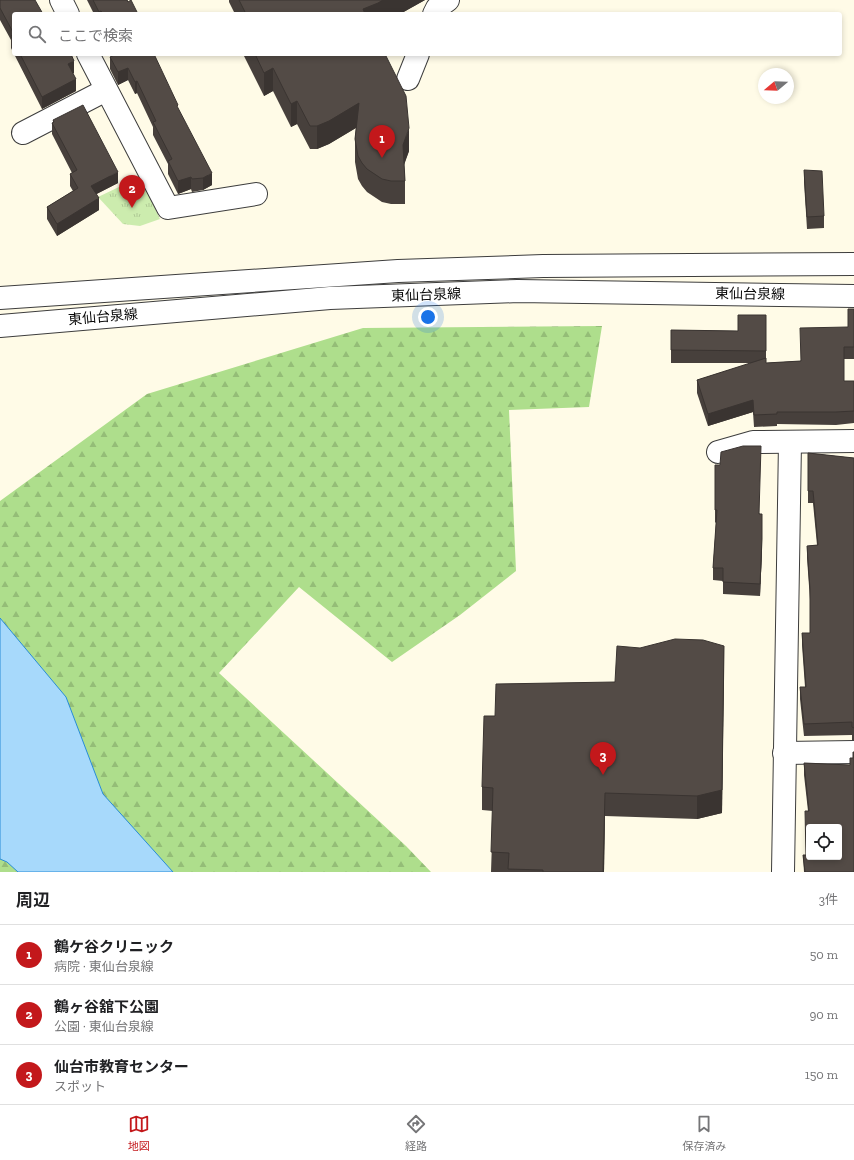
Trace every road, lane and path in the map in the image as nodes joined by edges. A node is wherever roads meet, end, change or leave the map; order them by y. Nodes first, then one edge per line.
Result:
1 (61, 0) edge
2 (448, 0) edge
3 (67, 12) edge
4 (435, 12) edge
5 (89, 56) edge
6 (417, 56) edge
7 (408, 79) dead end
8 (106, 90) junction
9 (23, 133) dead end
10 (256, 194) dead end
11 (854, 264) edge
12 (854, 296) edge
13 (0, 298) edge
14 (0, 326) edge
15 (854, 441) edge
16 (790, 442) junction
17 (718, 452) dead end
18 (854, 752) edge
19 (784, 753) junction
20 (783, 872) edge

1 - 3 street
2 - 4 street
5 - 8 street
6 - 7 street
8 - 9 street
8 - 10 street
11 - 13 street
12 - 14 street, 東仙台泉線
15 - 16 street
16 - 17 street
16 - 19 street
18 - 19 street
19 - 20 street

